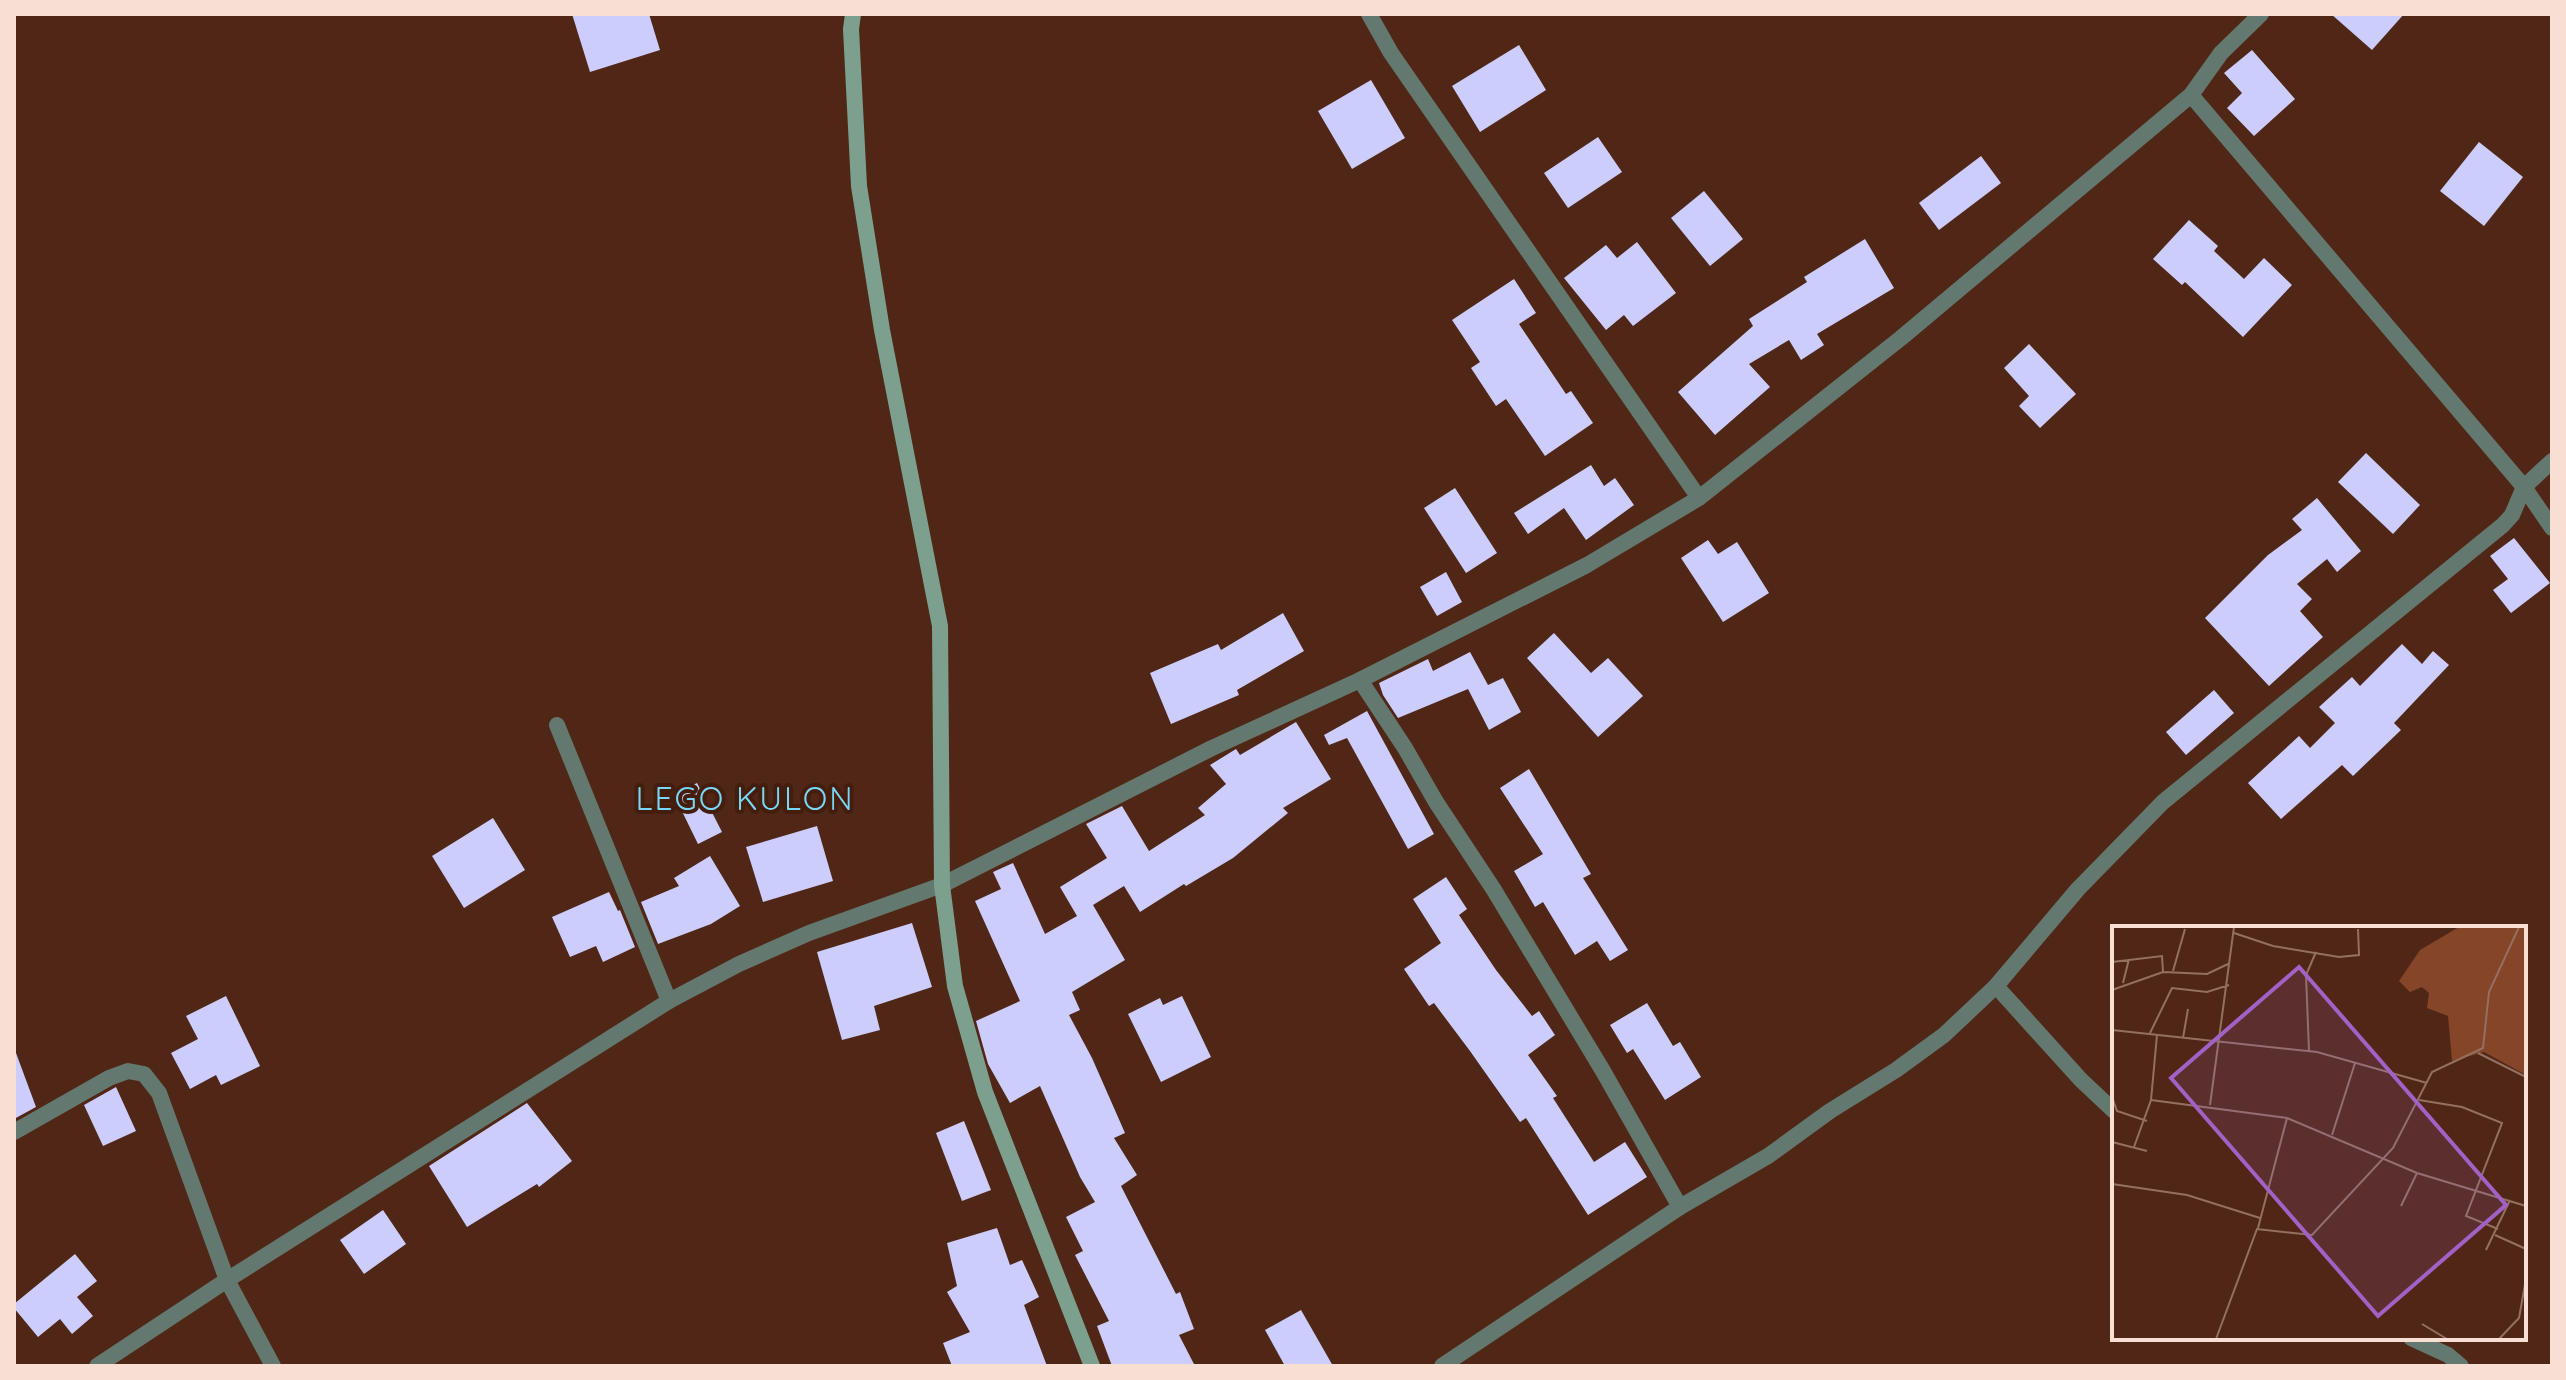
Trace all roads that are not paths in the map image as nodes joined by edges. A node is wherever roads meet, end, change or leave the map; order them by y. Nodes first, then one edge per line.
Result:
1 (853, 14) edge
2 (1369, 14) edge
3 (2261, 14) edge
4 (2191, 95) junction
5 (2552, 461) edge
6 (2524, 487) junction
7 (1699, 498) junction
8 (2552, 528) edge
9 (1360, 680) junction
10 (557, 725) dead end
11 (942, 885) junction
12 (1996, 986) junction
13 (669, 1001) junction
14 (2112, 1109) edge
15 (14, 1132) edge
16 (1680, 1207) junction
17 (227, 1280) junction
18 (2415, 1340) edge
19 (97, 1366) edge
20 (273, 1366) edge
21 (1092, 1366) edge
22 (1442, 1366) edge
23 (2461, 1366) edge

1 - 11 street
2 - 7 street
3 - 4 street
4 - 6 street
4 - 7 street
5 - 6 street
6 - 8 street
6 - 12 street
7 - 9 street
9 - 11 street
9 - 16 street
10 - 13 street
11 - 13 street
11 - 21 street
12 - 14 street
12 - 16 street
13 - 17 street
15 - 17 street
16 - 22 street
17 - 19 street
17 - 20 street
18 - 23 street

